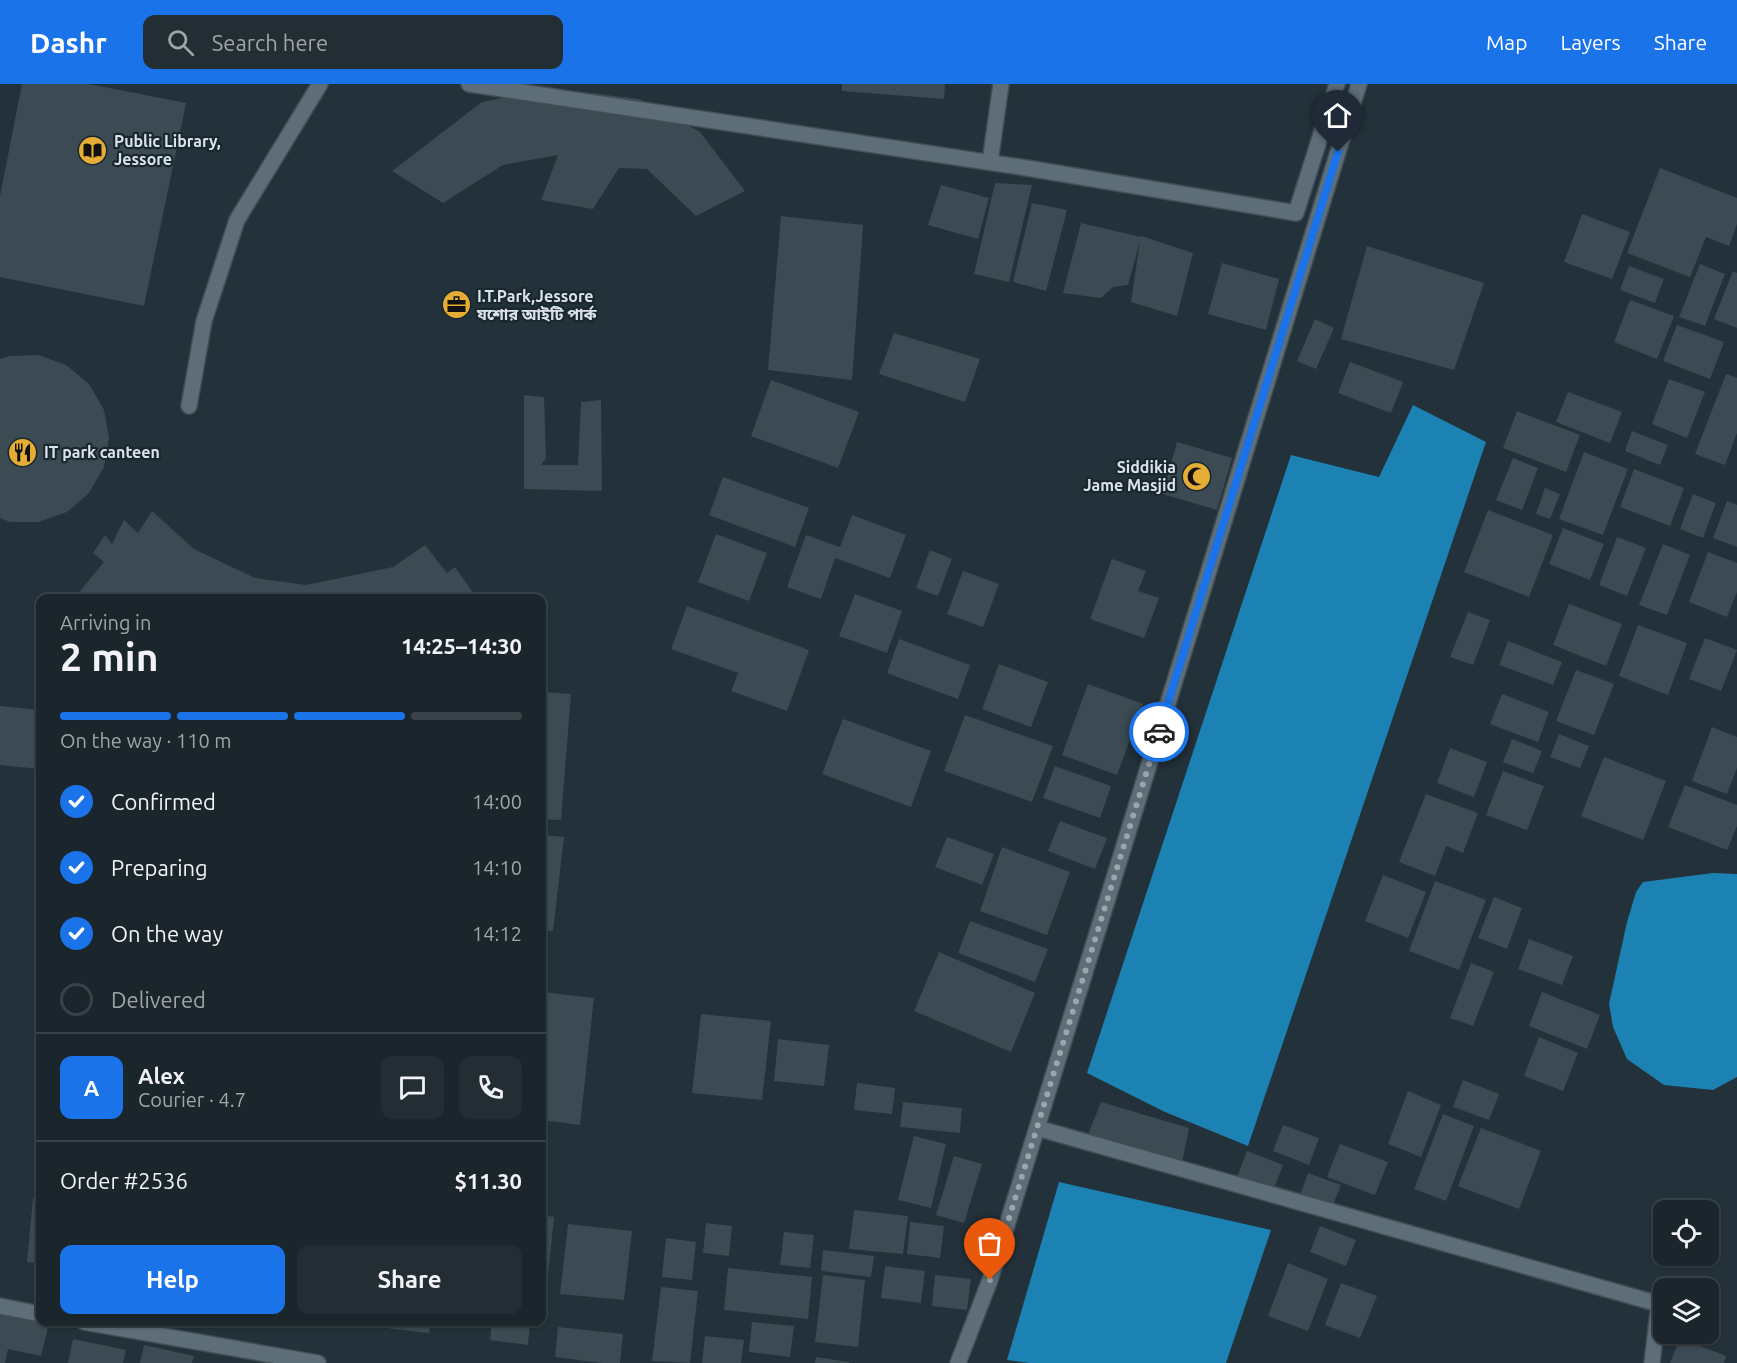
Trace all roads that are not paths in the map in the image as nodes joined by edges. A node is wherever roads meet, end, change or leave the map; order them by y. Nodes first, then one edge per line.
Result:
1 (320, 84) edge
2 (469, 84) edge
3 (1001, 84) edge
4 (1337, 84) edge
5 (1359, 84) edge
6 (990, 162) junction
7 (189, 406) dead end
8 (1037, 1128) junction
9 (0, 1306) edge
10 (36, 1313) edge
11 (107, 1326) edge
12 (960, 1361) edge
13 (318, 1363) edge
14 (1653, 1363) edge

1 - 7 street
2 - 6 street
3 - 6 street
4 - 6 street
5 - 8 street
8 - 12 street
8 - 14 street
9 - 10 street
11 - 13 street

